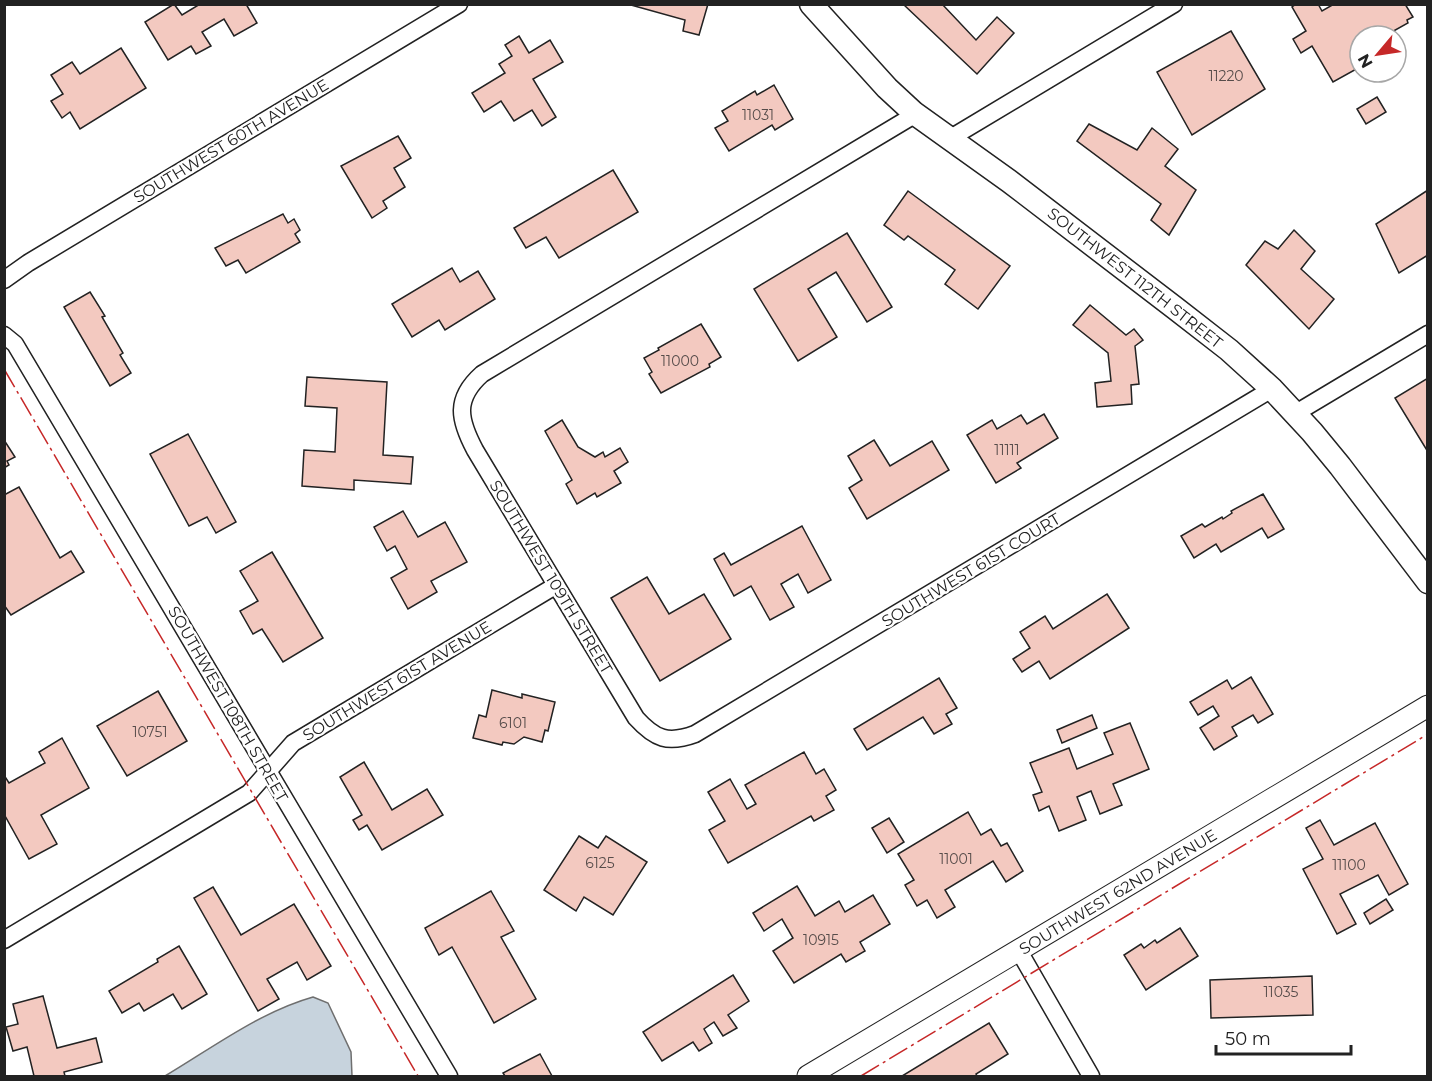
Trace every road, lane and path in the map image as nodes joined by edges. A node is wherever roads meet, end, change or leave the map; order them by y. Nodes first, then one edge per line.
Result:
1 (459, 4) edge
2 (811, 4) edge
3 (1174, 4) edge
4 (916, 114) junction
5 (949, 139) junction
6 (4, 280) edge
7 (1428, 334) edge
8 (4, 335) edge
9 (1272, 389) junction
10 (1296, 413) junction
11 (1428, 582) edge
12 (555, 586) junction
13 (1428, 706) edge
14 (666, 739) joint
15 (268, 772) junction
16 (4, 940) edge
17 (1019, 951) junction
18 (449, 1077) edge
19 (808, 1077) edge
20 (1091, 1077) edge

1 - 6 street, SOUTHWEST 60TH AVENUE
2 - 4 main road, SOUTHWEST 112TH STREET
3 - 5 street
4 - 5 main road, SOUTHWEST 112TH STREET
4 - 12 street, SOUTHWEST 109TH STREET
5 - 9 main road, SOUTHWEST 112TH STREET
7 - 10 street
8 - 15 street, SOUTHWEST 108TH STREET
9 - 10 main road, SOUTHWEST 112TH STREET
9 - 14 street, SOUTHWEST 61ST COURT
10 - 11 main road, SOUTHWEST 112TH STREET
12 - 14 street, SOUTHWEST 109TH STREET
12 - 15 street, SOUTHWEST 61ST AVENUE
13 - 17 street, SOUTHWEST 62ND AVENUE
15 - 16 street, SOUTHWEST 61ST AVENUE
15 - 18 street, SOUTHWEST 108TH STREET
17 - 19 street, SOUTHWEST 62ND AVENUE
17 - 20 street

